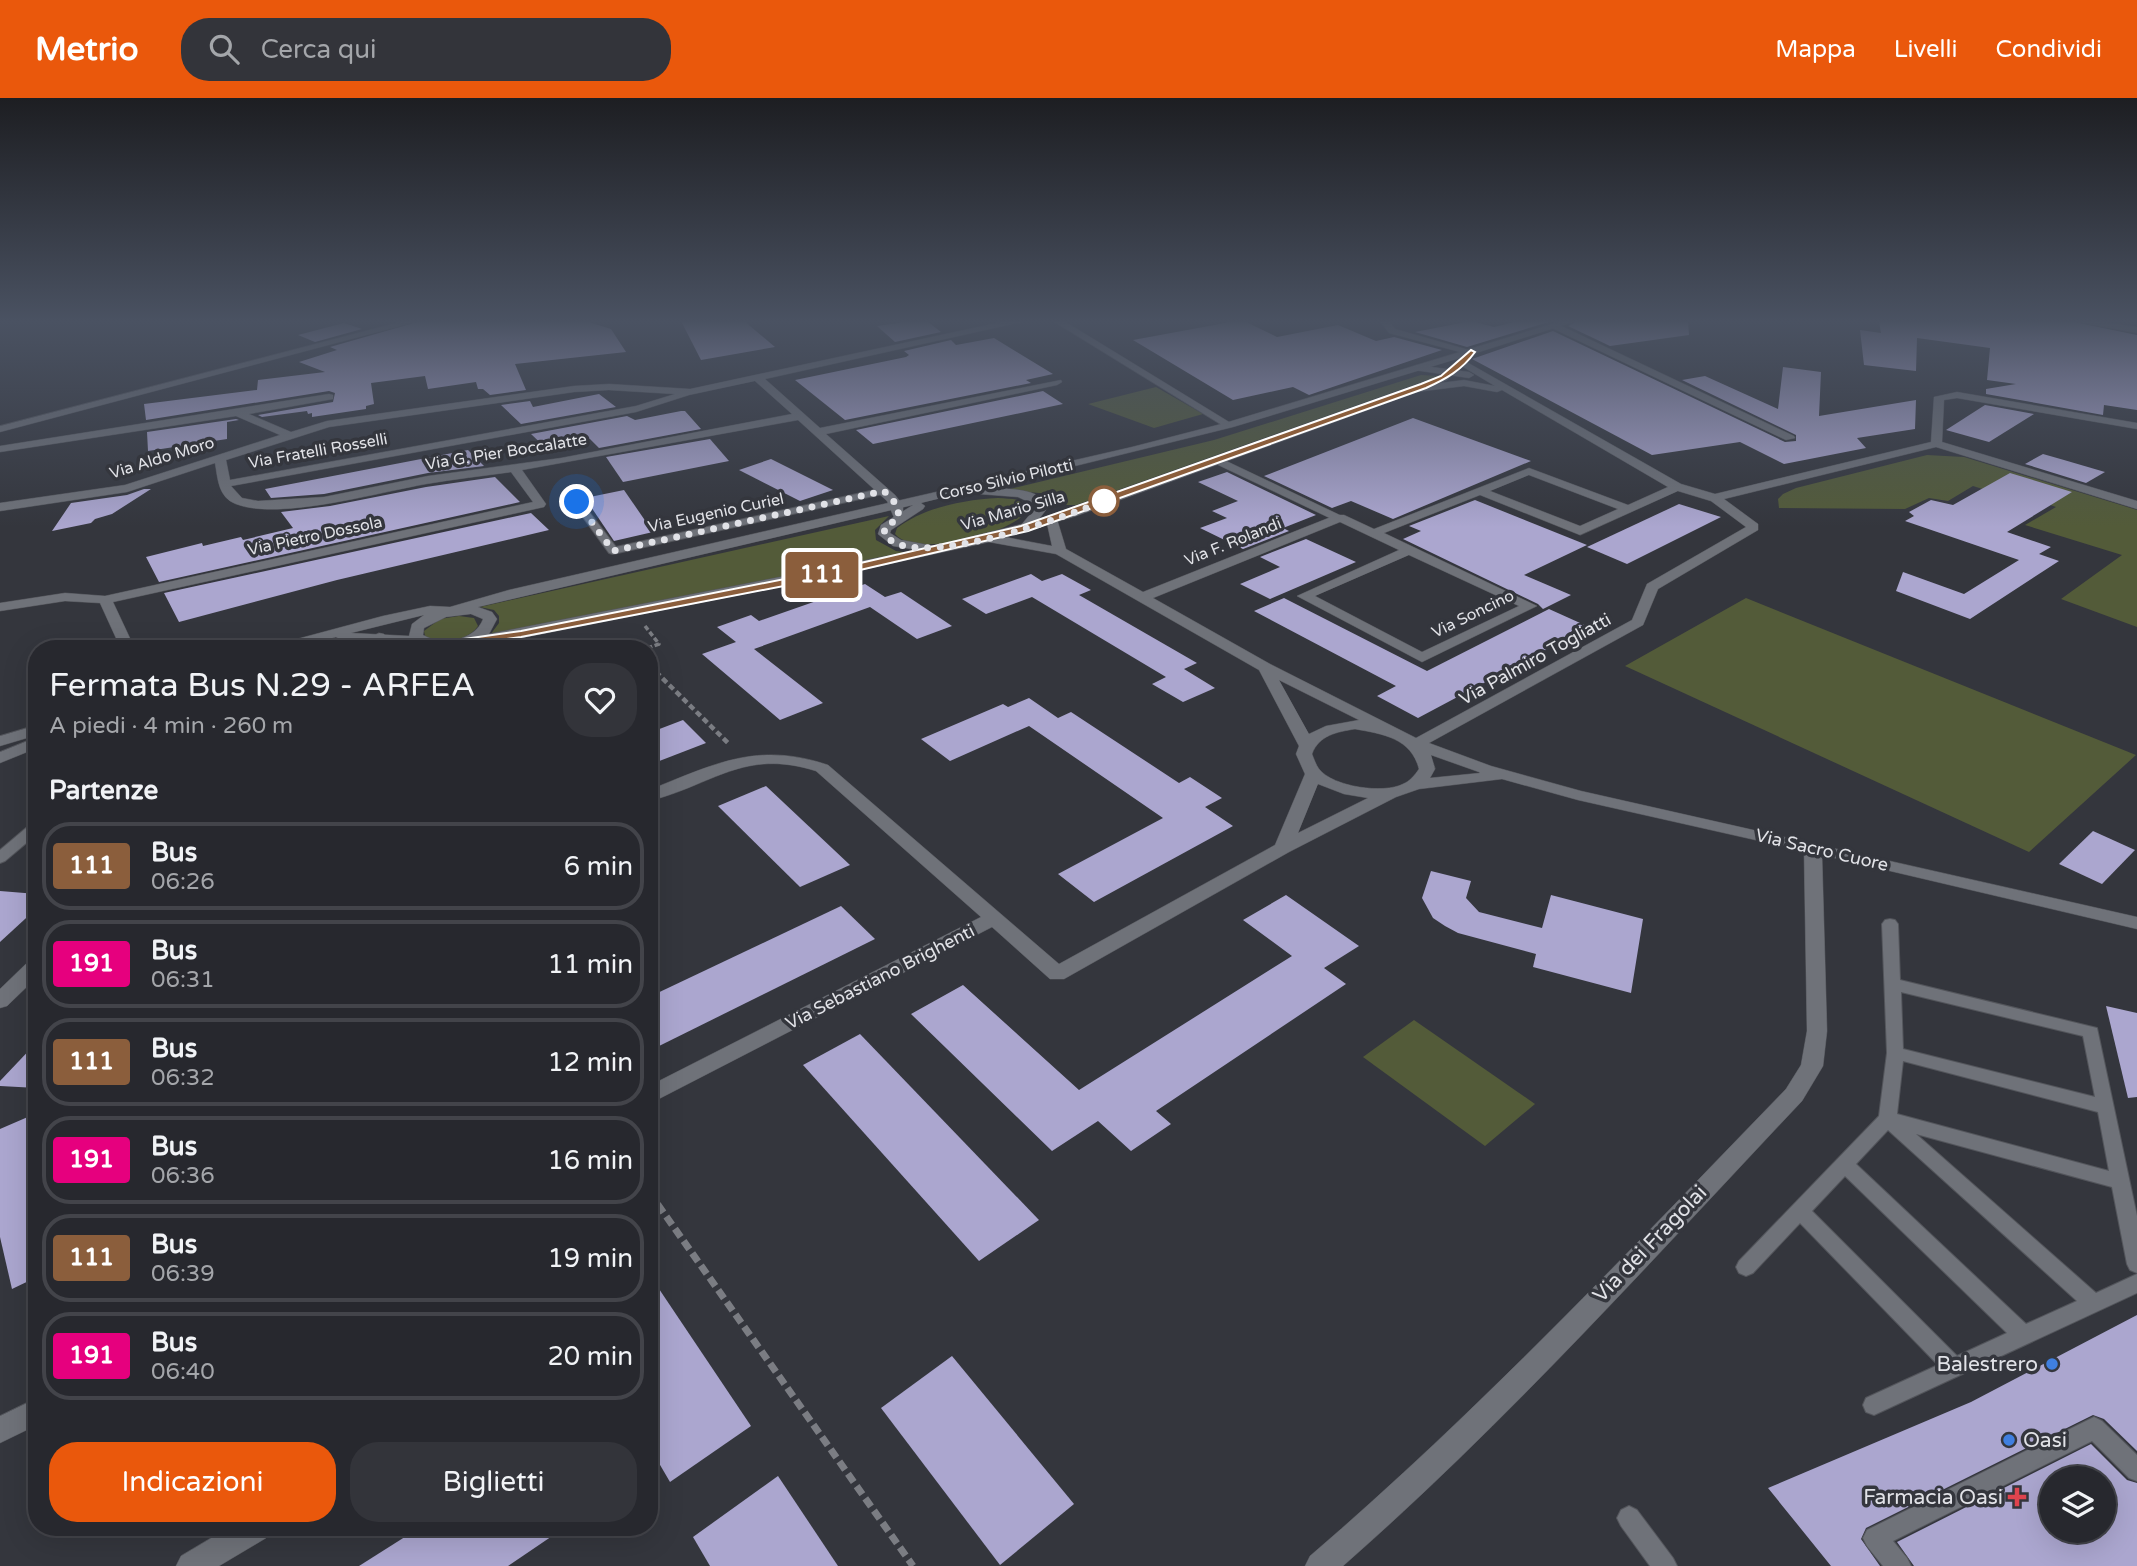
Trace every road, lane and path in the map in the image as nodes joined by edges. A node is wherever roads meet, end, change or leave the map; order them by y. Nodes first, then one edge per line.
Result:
1 (152, 390) edge
2 (570, 390) edge
3 (660, 390) edge
4 (698, 390) edge
5 (771, 390) edge
6 (1021, 390) edge
7 (1169, 390) edge
8 (1348, 390) edge
9 (1415, 390) edge
10 (1494, 390) edge
11 (1507, 390) edge
12 (1693, 390) edge
13 (690, 391) junction
14 (1514, 394) junction
15 (328, 397) dead end
16 (237, 413) junction
17 (800, 416) junction
18 (1228, 425) junction
19 (2137, 426) edge
20 (0, 429) edge
21 (818, 432) junction
22 (289, 435) junction
23 (1790, 438) dead end
24 (1936, 444) junction
25 (0, 449) edge
26 (220, 457) junction
27 (1218, 461) junction
28 (514, 467) junction
29 (225, 484) junction
30 (1677, 487) junction
31 (967, 490) junction
32 (884, 491) junction
33 (1480, 491) junction
34 (1715, 498) junction
35 (577, 502) dead end
36 (2137, 505) edge
37 (0, 507) edge
38 (1629, 509) junction
39 (898, 511) junction
40 (1340, 517) junction
41 (1052, 519) junction
42 (1024, 528) junction
43 (1374, 533) junction
44 (989, 538) junction
45 (946, 548) junction
46 (1409, 550) junction
47 (1060, 551) junction
48 (1140, 598) junction
49 (105, 600) junction
50 (0, 607) edge
51 (451, 611) junction
52 (635, 611) junction
53 (124, 640) edge
54 (309, 640) edge
55 (324, 640) edge
56 (368, 640) edge
57 (419, 640) edge
58 (465, 640) edge
59 (478, 640) edge
60 (656, 640) edge
61 (1265, 667) junction
62 (658, 674) edge
63 (1391, 730) junction
64 (28, 733) edge
65 (0, 741) edge
66 (1306, 744) junction
67 (1416, 744) junction
68 (28, 746) edge
69 (0, 758) edge
70 (747, 759) junction
71 (1314, 773) junction
72 (1508, 775) junction
73 (1416, 784) junction
74 (658, 793) edge
75 (1391, 793) junction
76 (28, 834) edge
77 (1813, 847) junction
78 (1283, 848) junction
79 (0, 858) edge
80 (993, 919) junction
81 (2137, 923) edge
82 (1890, 924) dead end
83 (28, 974) edge
84 (1894, 984) junction
85 (0, 1001) edge
86 (1895, 1053) junction
87 (658, 1091) edge
88 (2106, 1107) junction
89 (1888, 1119) junction
90 (1844, 1164) junction
91 (2120, 1181) junction
92 (658, 1205) edge
93 (1800, 1211) junction
94 (2137, 1265) edge
95 (1746, 1267) dead end
96 (2137, 1283) edge
97 (2094, 1304) junction
98 (2024, 1336) junction
99 (1955, 1368) junction
100 (1874, 1405) dead end
101 (28, 1416) edge
102 (0, 1430) edge
103 (2137, 1470) edge
104 (1629, 1518) dead end
105 (242, 1536) edge
106 (191, 1566) edge
107 (913, 1566) edge
108 (1320, 1566) edge
109 (1665, 1566) edge
110 (1899, 1566) edge

1 - 20 street
2 - 22 street, Via Aldo Moro
3 - 13 street, Via Aldo Moro
4 - 13 street, Via Aldo Moro
5 - 17 street
6 - 21 street
7 - 18 street
8 - 18 street, Corso Silvio Pilotti
9 - 27 street, Via Mario Silla
10 - 14 street, Via Palmiro Togliatti
11 - 14 street, Via Palmiro Togliatti
12 - 23 street
13 - 29 street, Via Fratelli Rosselli
14 - 30 street, Via Palmiro Togliatti
15 - 16 street, Via Aldo Moro
16 - 22 street
16 - 25 street, Via Aldo Moro
17 - 21 street
17 - 28 street, Via G. Pier Boccalatte
18 - 31 street, Corso Silvio Pilotti
19 - 24 street
21 - 32 street
22 - 26 street, Via Aldo Moro
24 - 34 street, Via Palmiro Togliatti
24 - 36 street
26 - 29 street
26 - 37 street, Via Aldo Moro
27 - 40 street, Via Soncino
27 - 41 street, Via Mario Silla
28 - 29 street, Via G. Pier Boccalatte
28 - 49 street, Via Pietro Dossola
30 - 34 street, Via Palmiro Togliatti
30 - 38 street
31 - 39 street, Corso Silvio Pilotti
31 - 42 street
32 - 35 lane, Via Eugenio Curiel
32 - 39 street
33 - 38 street
33 - 38 street
33 - 43 street
34 - 67 street, Via Palmiro Togliatti
39 - 45 street
39 - 51 street
40 - 43 street, Via Soncino
40 - 48 street, Via F. Rolandi
41 - 42 street, Via Mario Silla
41 - 47 street
42 - 44 street, Via Mario Silla
43 - 46 street, Via Soncino
44 - 45 street, Via Mario Silla
44 - 47 street
45 - 52 street, Via Mario Silla
46 - 46 street, Via Soncino
47 - 48 street
48 - 61 street
49 - 50 street
49 - 53 street
51 - 54 street
51 - 57 street
51 - 58 street
52 - 59 street, Via Mario Silla
52 - 60 path
55 - 56 street
61 - 63 street
61 - 66 street
62 - 70 path
63 - 66 street
63 - 67 street
64 - 65 street
66 - 71 street
67 - 72 street, Via Sacro Cuore
67 - 73 street
68 - 69 street
70 - 74 street
70 - 80 street
71 - 75 street
71 - 78 street
72 - 73 street, Via Sacro Cuore
72 - 77 street, Via Sacro Cuore
73 - 75 street
75 - 78 street, Via Sebastiano Brighenti
76 - 79 lane
77 - 81 street, Via Sacro Cuore
77 - 108 street, Via dei Fragolai
78 - 80 street, Via Sebastiano Brighenti
80 - 87 street, Via Sebastiano Brighenti
82 - 84 lane
83 - 85 street
84 - 86 lane
84 - 88 lane
86 - 88 lane
86 - 89 lane
88 - 91 lane
89 - 90 lane
89 - 91 lane
89 - 97 lane
90 - 93 lane
90 - 98 lane
91 - 94 lane
92 - 107 path
93 - 95 lane
93 - 99 lane
96 - 97 lane
97 - 98 lane
98 - 99 lane
99 - 100 lane
101 - 102 street
103 - 110 lane
104 - 109 lane
105 - 106 street

